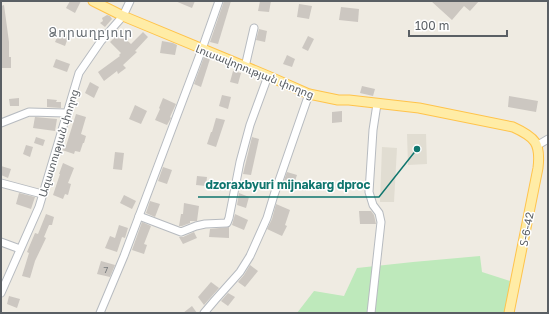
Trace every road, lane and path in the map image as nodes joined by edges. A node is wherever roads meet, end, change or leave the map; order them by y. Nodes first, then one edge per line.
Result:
1 (93, 1) edge
2 (130, 1) edge
3 (219, 1) edge
4 (122, 16) junction
5 (254, 28) dead end
6 (202, 49) junction
7 (245, 67) junction
8 (268, 76) junction
9 (309, 94) junction
10 (377, 104) junction
11 (66, 113) junction
12 (1, 123) edge
13 (548, 140) edge
14 (538, 146) junction
15 (1, 182) edge
16 (42, 194) junction
17 (139, 216) junction
18 (1, 242) edge
19 (20, 249) junction
20 (1, 294) edge
21 (100, 313) edge
22 (204, 313) edge
23 (371, 313) edge
24 (509, 313) edge

1 - 4 main road, Լուսավորության փողոց
2 - 4 street, Ազատության փողոց
3 - 6 street
4 - 6 main road, Լուսավորության փողոց
4 - 11 street, Ազատության փողոց
5 - 7 street
6 - 7 main road, Լուսավորության փողոց
6 - 17 street
7 - 8 main road, Լուսավորության փողոց
8 - 9 main road, Լուսավորության փողոց
8 - 17 street
9 - 10 main road, Լուսավորության փողոց
9 - 22 street
10 - 14 main road, Լուսավորության փողոց
10 - 23 street
11 - 12 street
11 - 16 street, Ազատության փողոց
13 - 14 street
14 - 24 main road, Տ-6-42 / Տ-6-42
15 - 16 street
16 - 19 street, Ազատության փողոց
17 - 21 street
18 - 19 street
19 - 20 street, Ազատության փողոց

